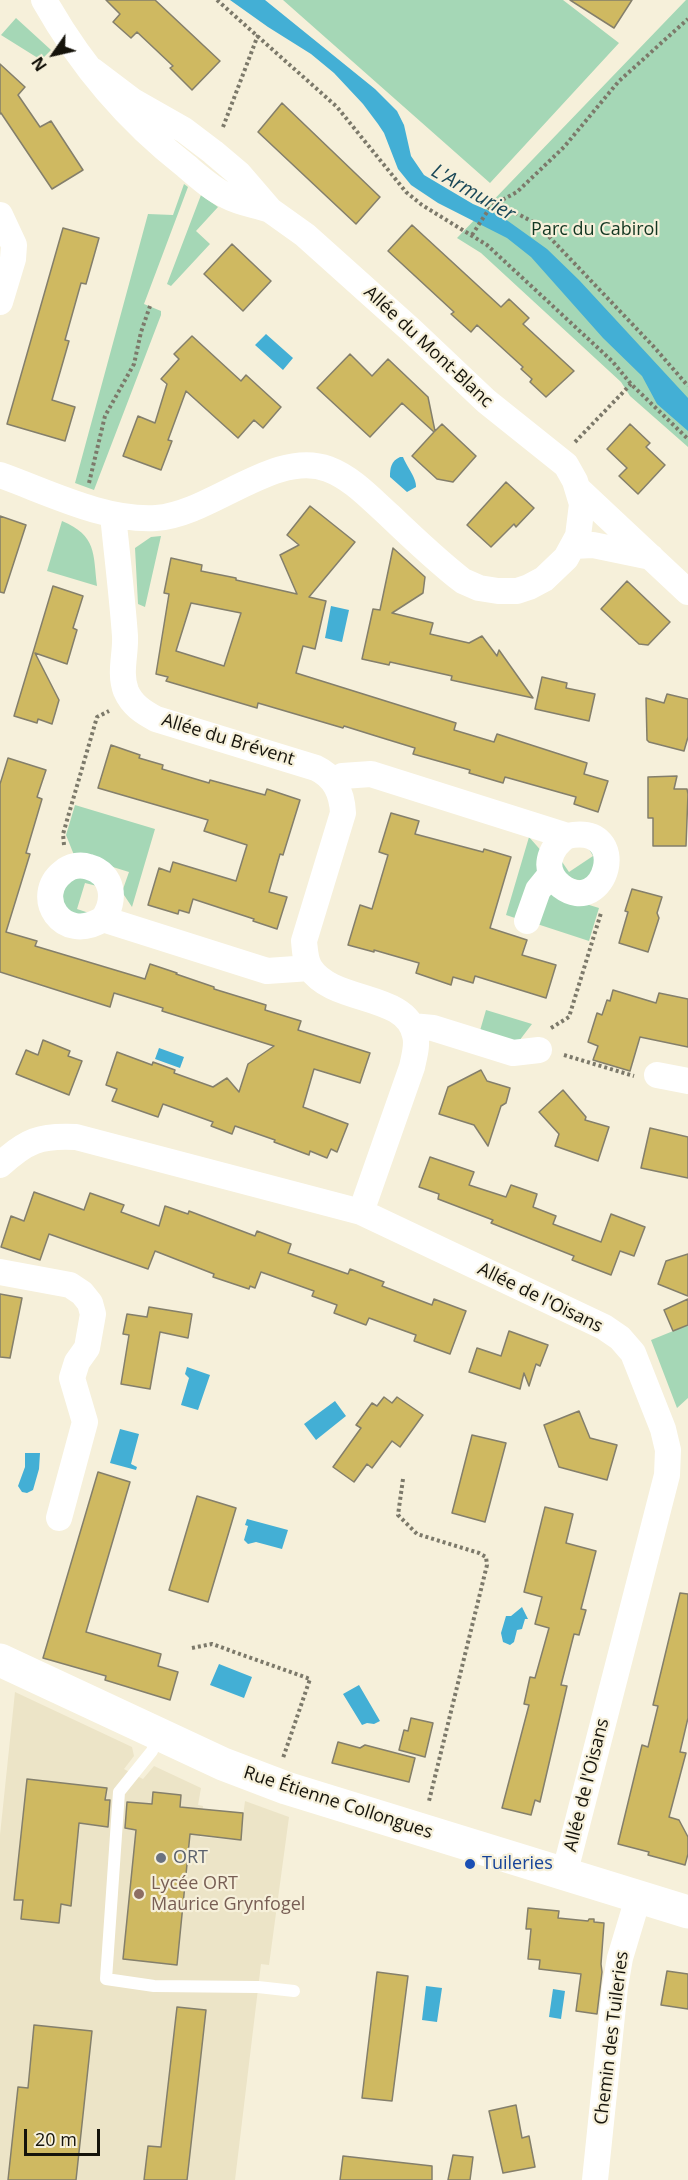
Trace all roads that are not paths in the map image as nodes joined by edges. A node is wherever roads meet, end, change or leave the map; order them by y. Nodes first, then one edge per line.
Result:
1 (44, 0) edge
2 (92, 70) junction
3 (270, 210) junction
4 (0, 215) edge
5 (1, 295) edge
6 (0, 474) edge
7 (578, 489) junction
8 (113, 515) junction
9 (573, 546) junction
10 (651, 557) junction
11 (688, 591) edge
12 (333, 781) junction
13 (567, 836) junction
14 (551, 874) junction
15 (103, 919) junction
16 (527, 921) dead end
17 (310, 968) junction
18 (412, 1026) junction
19 (539, 1050) road end
20 (657, 1075) road end
21 (688, 1081) edge
22 (0, 1165) edge
23 (361, 1212) junction
24 (0, 1272) edge
25 (58, 1518) dead end
26 (0, 1660) edge
27 (159, 1734) junction
28 (564, 1875) junction
29 (638, 1898) junction
30 (688, 1912) edge
31 (294, 1991) dead end
32 (595, 2180) edge

1 - 2 street, Allée du Mont-Blanc
2 - 3 street, Allée du Mont-Blanc
2 - 3 street, Allée du Mont-Blanc
3 - 7 street, Allée du Mont-Blanc
4 - 5 street
6 - 8 street, Allée du Mont-Blanc
7 - 9 street, Allée du Mont-Blanc
7 - 10 street, Allée du Mont-Blanc
8 - 9 street, Allée du Mont-Blanc
8 - 12 street, Allée du Brévent
9 - 10 street
10 - 11 street, Allée du Mont-Blanc
12 - 13 street
12 - 17 street
13 - 14 street
13 - 14 street
14 - 16 street
15 - 15 street
15 - 17 street
17 - 18 street
18 - 19 street
18 - 23 street
20 - 21 street
22 - 23 street, Allée de l'Oisans
23 - 28 street, Allée de l'Oisans
24 - 25 street
26 - 27 main road, Rue Étienne Collongues
27 - 28 main road, Rue Étienne Collongues
27 - 31 lane
28 - 29 main road, Rue Étienne Collongues
29 - 30 main road, Rue Étienne Collongues
29 - 32 street, Chemin des Tuileries

